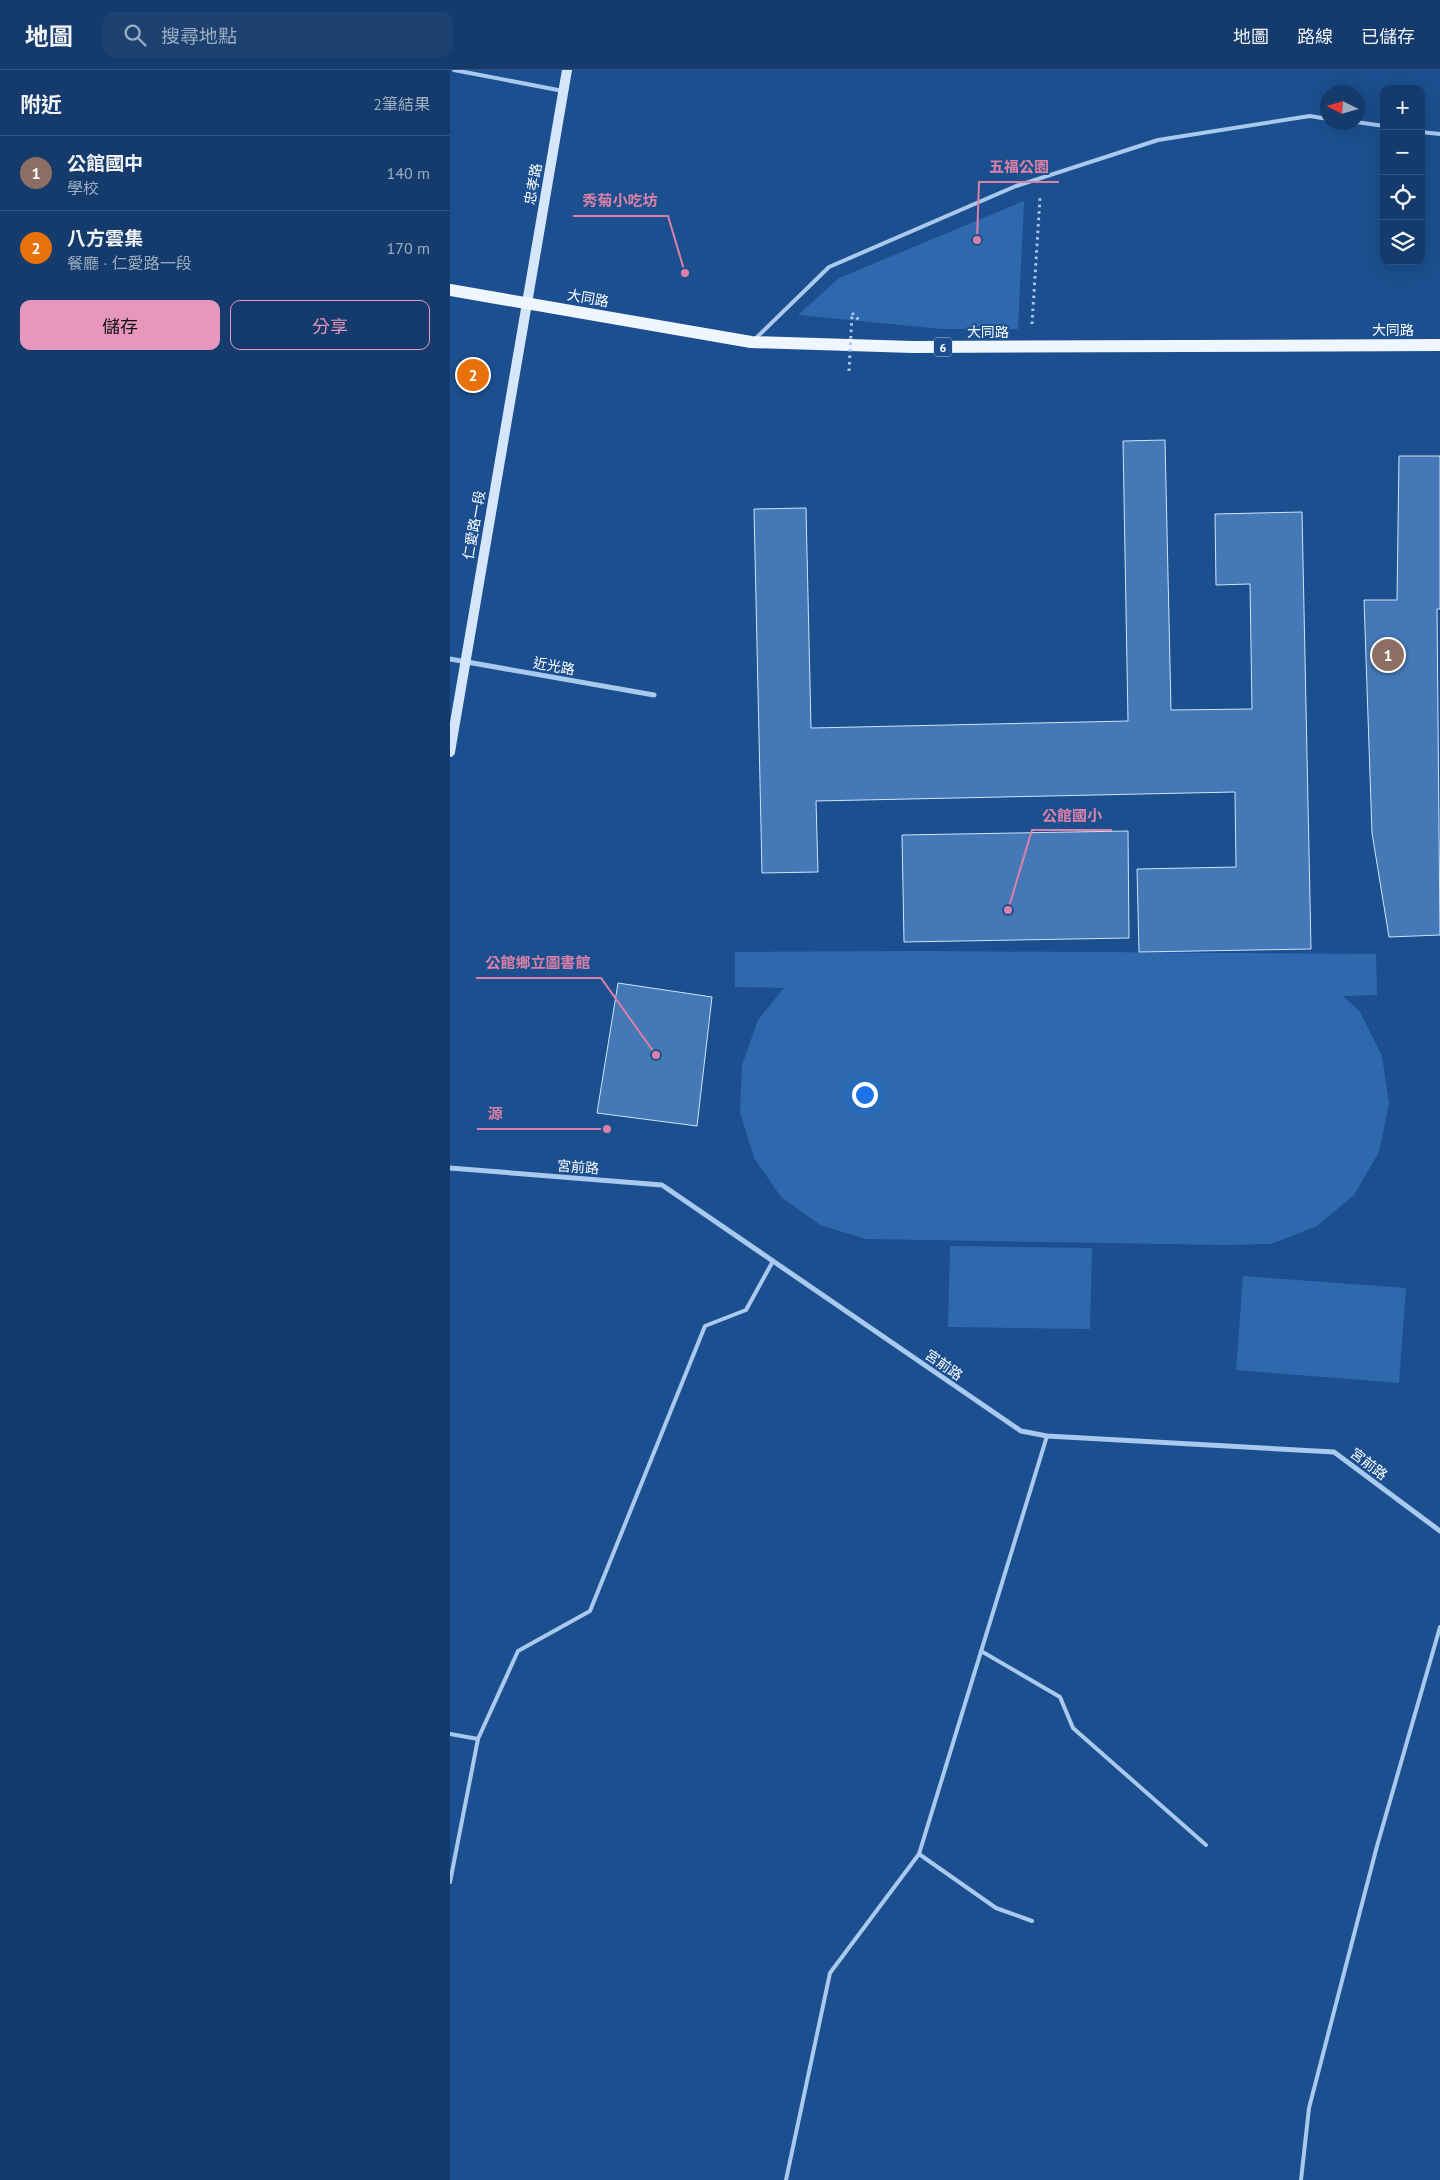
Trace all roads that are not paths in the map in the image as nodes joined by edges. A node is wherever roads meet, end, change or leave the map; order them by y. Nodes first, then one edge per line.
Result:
1 (454, 70) edge
2 (567, 70) edge
3 (563, 91) junction
4 (1320, 117) edge
5 (1365, 123) edge
6 (1380, 125) edge
7 (1425, 132) edge
8 (1440, 134) edge
9 (450, 290) edge
10 (526, 302) junction
11 (751, 342) junction
12 (1440, 345) edge
13 (450, 659) edge
14 (465, 662) junction
15 (654, 695) dead end
16 (450, 752) edge
17 (450, 1168) edge
18 (773, 1260) junction
19 (1046, 1436) junction
20 (1440, 1531) edge
21 (1440, 1627) edge
22 (981, 1651) junction
23 (450, 1734) edge
24 (478, 1739) junction
25 (1206, 1845) dead end
26 (919, 1854) junction
27 (450, 1882) edge
28 (1032, 1920) dead end
29 (786, 2180) edge
30 (1301, 2180) edge

1 - 3 lane
2 - 3 street, 忠孝路
3 - 10 street, 忠孝路
4 - 11 lane
5 - 6 lane
7 - 8 lane
9 - 10 main road, 大同路 / 6
10 - 11 main road, 大同路 / 6
10 - 14 street, 仁愛路一段
11 - 12 main road, 大同路 / 6
13 - 14 street, 近光路
14 - 15 street, 近光路
14 - 16 street, 仁愛路一段
17 - 18 street, 宮前路
18 - 19 street, 宮前路
18 - 24 lane
19 - 20 street, 宮前路
19 - 22 lane
21 - 30 lane
22 - 25 lane
22 - 26 lane
23 - 24 lane
24 - 27 lane
26 - 28 lane
26 - 29 lane

